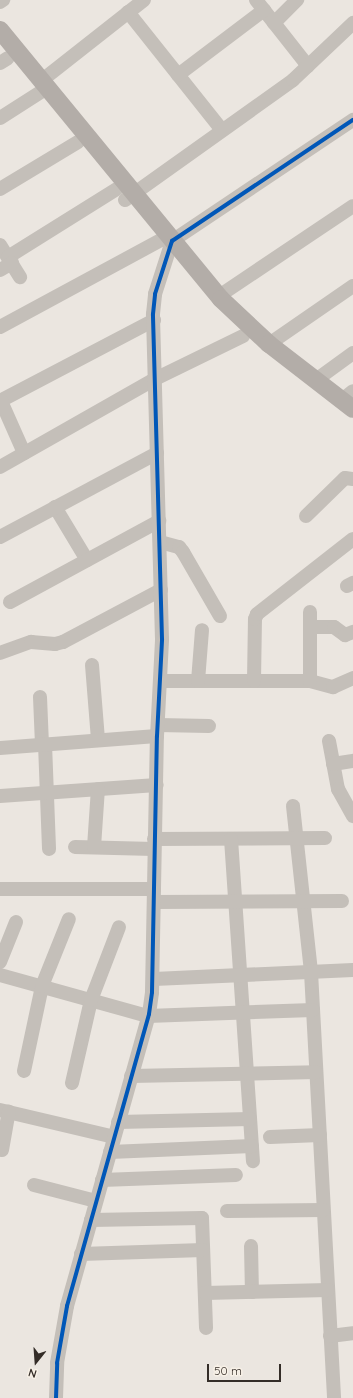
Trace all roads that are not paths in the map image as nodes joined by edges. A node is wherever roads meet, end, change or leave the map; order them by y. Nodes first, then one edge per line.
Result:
1 (3, 0) edge
2 (144, 0) edge
3 (297, 0) edge
4 (0, 2) edge
5 (260, 5) edge
6 (128, 12) junction
7 (274, 23) junction
8 (353, 23) edge
9 (0, 30) edge
10 (3, 57) edge
11 (308, 66) junction
12 (178, 75) junction
13 (42, 88) junction
14 (0, 118) edge
15 (353, 120) edge
16 (222, 130) junction
17 (78, 142) junction
18 (0, 189) edge
19 (126, 194) junction
20 (353, 206) edge
21 (167, 243) junction
22 (0, 245) edge
23 (6, 263) edge
24 (20, 276) dead end
25 (353, 286) edge
26 (219, 296) junction
27 (154, 320) junction
28 (0, 327) edge
29 (243, 336) junction
30 (269, 344) junction
31 (353, 352) edge
32 (156, 379) junction
33 (316, 380) junction
34 (349, 400) edge
35 (1, 401) edge
36 (353, 421) edge
37 (24, 453) junction
38 (158, 453) junction
39 (0, 467) edge
40 (353, 478) edge
41 (55, 507) junction
42 (306, 516) dead end
43 (159, 521) junction
44 (0, 536) edge
45 (353, 539) edge
46 (160, 542) junction
47 (87, 560) junction
48 (161, 590) junction
49 (10, 602) dead end
50 (310, 612) dead end
51 (220, 616) dead end
52 (310, 627) junction
53 (202, 630) dead end
54 (353, 632) edge
55 (0, 653) edge
56 (92, 665) dead end
57 (353, 678) edge
58 (160, 681) junction
59 (198, 681) junction
60 (254, 681) junction
61 (310, 681) junction
62 (40, 697) dead end
63 (209, 726) dead end
64 (158, 730) junction
65 (98, 740) junction
66 (329, 741) dead end
67 (44, 744) junction
68 (0, 748) edge
69 (353, 761) edge
70 (333, 764) junction
71 (157, 785) junction
72 (98, 789) junction
73 (48, 793) junction
74 (0, 796) edge
75 (294, 806) dead end
76 (353, 816) edge
77 (297, 838) junction
78 (326, 838) dead end
79 (231, 839) junction
80 (154, 844) junction
81 (75, 847) dead end
82 (94, 848) junction
83 (49, 850) dead end
84 (0, 889) edge
85 (154, 895) junction
86 (234, 901) junction
87 (304, 901) junction
88 (342, 901) dead end
89 (69, 919) dead end
90 (16, 922) dead end
91 (119, 927) dead end
92 (0, 962) edge
93 (353, 970) edge
94 (311, 972) junction
95 (0, 975) edge
96 (239, 975) junction
97 (154, 979) junction
98 (42, 986) junction
99 (91, 1000) junction
100 (313, 1010) junction
101 (242, 1013) junction
102 (148, 1016) junction
103 (24, 1071) dead end
104 (316, 1072) junction
105 (247, 1074) junction
106 (131, 1076) junction
107 (72, 1083) dead end
108 (5, 1111) edge
109 (250, 1120) junction
110 (118, 1122) junction
111 (320, 1135) junction
112 (270, 1136) dead end
113 (114, 1137) junction
114 (252, 1146) junction
115 (2, 1150) dead end
116 (110, 1152) junction
117 (253, 1161) dead end
118 (236, 1175) dead end
119 (102, 1180) junction
120 (34, 1185) dead end
121 (96, 1201) junction
122 (323, 1210) junction
123 (227, 1211) dead end
124 (90, 1220) junction
125 (251, 1246) dead end
126 (204, 1250) junction
127 (81, 1254) junction
128 (328, 1290) junction
129 (252, 1292) junction
130 (205, 1293) junction
131 (206, 1328) dead end
132 (353, 1333) edge
133 (330, 1336) junction
134 (56, 1398) edge
135 (334, 1398) edge

1 - 4 street
2 - 6 street
3 - 7 street
5 - 7 street
5 - 12 street
6 - 12 street
6 - 13 street
7 - 11 street
8 - 11 street
9 - 13 main road
10 - 13 main road
11 - 16 street
12 - 16 street
13 - 14 street
13 - 17 main road
13 - 19 main road
15 - 21 street
16 - 19 street
17 - 18 street
17 - 19 main road
19 - 21 main road
19 - 23 street
20 - 26 street
21 - 26 main road
21 - 27 street
21 - 28 street
21 - 29 main road
22 - 23 street
23 - 24 street
25 - 30 street
26 - 30 main road
27 - 32 street
27 - 35 street
29 - 32 street
29 - 36 main road
30 - 33 main road
31 - 33 street
32 - 37 street
32 - 38 street
33 - 34 main road
35 - 37 street
37 - 39 street
38 - 41 street
38 - 43 street
40 - 42 street
41 - 44 street
41 - 47 street
43 - 46 street
43 - 47 street
45 - 60 street
46 - 48 street
46 - 51 street
47 - 49 street
48 - 55 street
48 - 58 street
50 - 52 street
52 - 54 street
52 - 61 street
53 - 59 street
56 - 65 street
57 - 61 street
58 - 59 street
58 - 64 street
59 - 60 street
60 - 61 street
62 - 67 street
63 - 64 street
64 - 65 street
64 - 71 street
65 - 67 street
66 - 70 street
67 - 68 street
67 - 73 street
69 - 70 street
70 - 76 street
71 - 72 street
71 - 80 street
72 - 73 street
72 - 82 street
73 - 74 street
73 - 83 street
75 - 77 street
77 - 78 street
77 - 79 street
77 - 87 street
79 - 80 street
79 - 86 street
80 - 82 street
80 - 85 street
81 - 82 street
84 - 85 street
85 - 86 street
85 - 97 street
86 - 87 street
86 - 96 street
87 - 88 street
87 - 94 street
89 - 98 street
90 - 92 street
91 - 99 street
93 - 94 street
94 - 96 street
94 - 100 street
95 - 98 street
96 - 97 street
96 - 101 street
97 - 102 street
98 - 99 street
98 - 103 street
99 - 102 street
99 - 107 street
100 - 101 street
100 - 104 street
101 - 102 street
101 - 105 street
102 - 106 street
104 - 105 street
104 - 111 street
105 - 106 street
105 - 109 street
106 - 110 street
108 - 113 street
108 - 115 street
109 - 110 street
109 - 114 street
110 - 113 street
111 - 112 street
111 - 122 street
113 - 116 street
114 - 116 street
114 - 117 street
116 - 119 street
118 - 119 street
119 - 121 street
120 - 121 street
121 - 124 street
122 - 123 street
122 - 128 street
124 - 126 street
124 - 127 street
125 - 129 street
126 - 127 street
126 - 130 street
127 - 134 street
128 - 129 street
128 - 133 street
129 - 130 street
130 - 131 street
132 - 133 street
133 - 135 street

